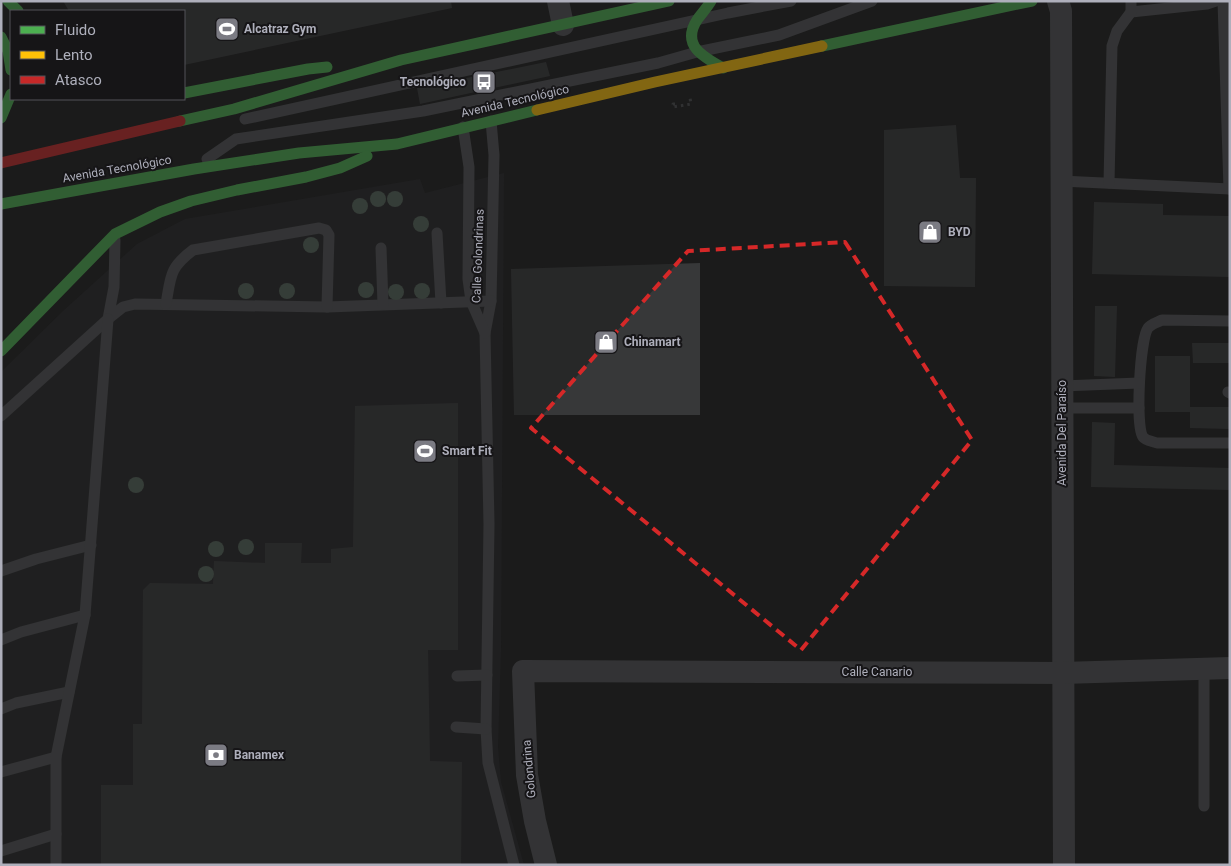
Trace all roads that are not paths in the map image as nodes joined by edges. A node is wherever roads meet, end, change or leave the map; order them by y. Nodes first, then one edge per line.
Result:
1 (8, 1) edge
2 (558, 1) edge
3 (669, 1) edge
4 (711, 1) edge
5 (791, 1) edge
6 (872, 1) edge
7 (1032, 1) edge
8 (1058, 1) edge
9 (1216, 1) edge
10 (1223, 1) edge
11 (1131, 6) edge
12 (17, 10) edge
13 (696, 21) junction
14 (563, 24) junction
15 (1, 37) edge
16 (696, 52) junction
17 (401, 60) junction
18 (10, 64) edge
19 (723, 68) junction
20 (185, 93) edge
21 (10, 96) edge
22 (1, 118) edge
23 (197, 118) junction
24 (491, 121) junction
25 (463, 127) junction
26 (397, 144) junction
27 (1, 163) edge
28 (194, 169) junction
29 (1061, 181) junction
30 (1109, 183) junction
31 (1230, 189) edge
32 (1, 204) edge
33 (437, 233) dead end
34 (115, 234) junction
35 (381, 248) dead end
36 (471, 301) junction
37 (491, 301) junction
38 (441, 303) junction
39 (166, 304) junction
40 (383, 304) junction
41 (327, 307) junction
42 (108, 319) junction
43 (1230, 321) edge
44 (485, 333) junction
45 (1, 351) edge
46 (1139, 383) junction
47 (1062, 386) junction
48 (1062, 408) junction
49 (1139, 408) junction
50 (1, 416) edge
51 (1230, 443) edge
52 (91, 546) junction
53 (1, 571) edge
54 (85, 615) junction
55 (1, 640) edge
56 (1230, 668) edge
57 (1204, 669) junction
58 (523, 671) joint
59 (1062, 673) junction
60 (487, 675) junction
61 (457, 676) dead end
62 (69, 692) junction
63 (1, 709) edge
64 (456, 727) dead end
65 (486, 729) junction
66 (56, 757) junction
67 (1, 772) edge
68 (1204, 806) dead end
69 (56, 834) junction
70 (1, 851) edge
71 (56, 865) edge
72 (514, 865) edge
73 (546, 865) edge
74 (1064, 865) edge

1 - 12 main road
2 - 14 street
3 - 14 main road
4 - 13 main road
5 - 13 lane
6 - 16 lane
7 - 19 main road, Avenida Tecnológico
8 - 29 street, Avenida Del Paraíso
9 - 11 lane
10 - 31 lane
11 - 30 lane
13 - 16 main road
13 - 23 lane
14 - 17 main road
15 - 18 main road
16 - 19 main road
16 - 28 lane
17 - 20 main road
17 - 23 main road
19 - 24 main road, Avenida Tecnológico
21 - 22 main road
23 - 27 main road
24 - 25 main road, Avenida Tecnológico
24 - 37 lane, Calle Golondrinas
25 - 26 main road, Avenida Tecnológico
25 - 36 lane, Calle Golondrinas
26 - 28 main road, Avenida Tecnológico
26 - 34 main road
28 - 32 main road, Avenida Tecnológico
29 - 30 lane
29 - 47 street, Avenida Del Paraíso
30 - 31 lane
33 - 38 lane
34 - 42 lane
34 - 45 main road
35 - 40 lane
36 - 37 lane
36 - 38 lane
36 - 44 lane, Calle Golondrinas
37 - 44 lane, Calle Golondrinas
38 - 40 lane
39 - 41 lane
39 - 41 lane
39 - 42 lane
40 - 41 lane
42 - 50 lane
42 - 52 lane
43 - 46 lane
44 - 60 lane
46 - 47 lane
46 - 49 lane
47 - 48 street, Avenida Del Paraíso
48 - 49 lane
48 - 59 street, Avenida Del Paraíso
49 - 51 lane
52 - 53 lane
52 - 54 lane
54 - 55 lane
54 - 62 lane
56 - 57 street, Calle Canario
57 - 59 street, Calle Canario
57 - 68 lane
58 - 59 street, Calle Canario
58 - 73 street, Golondrina
59 - 74 street, Avenida Del Paraíso
60 - 61 lane
60 - 65 lane
62 - 63 lane
62 - 66 lane
64 - 65 lane
65 - 72 lane
66 - 67 lane
66 - 69 lane
69 - 70 lane
69 - 71 lane

